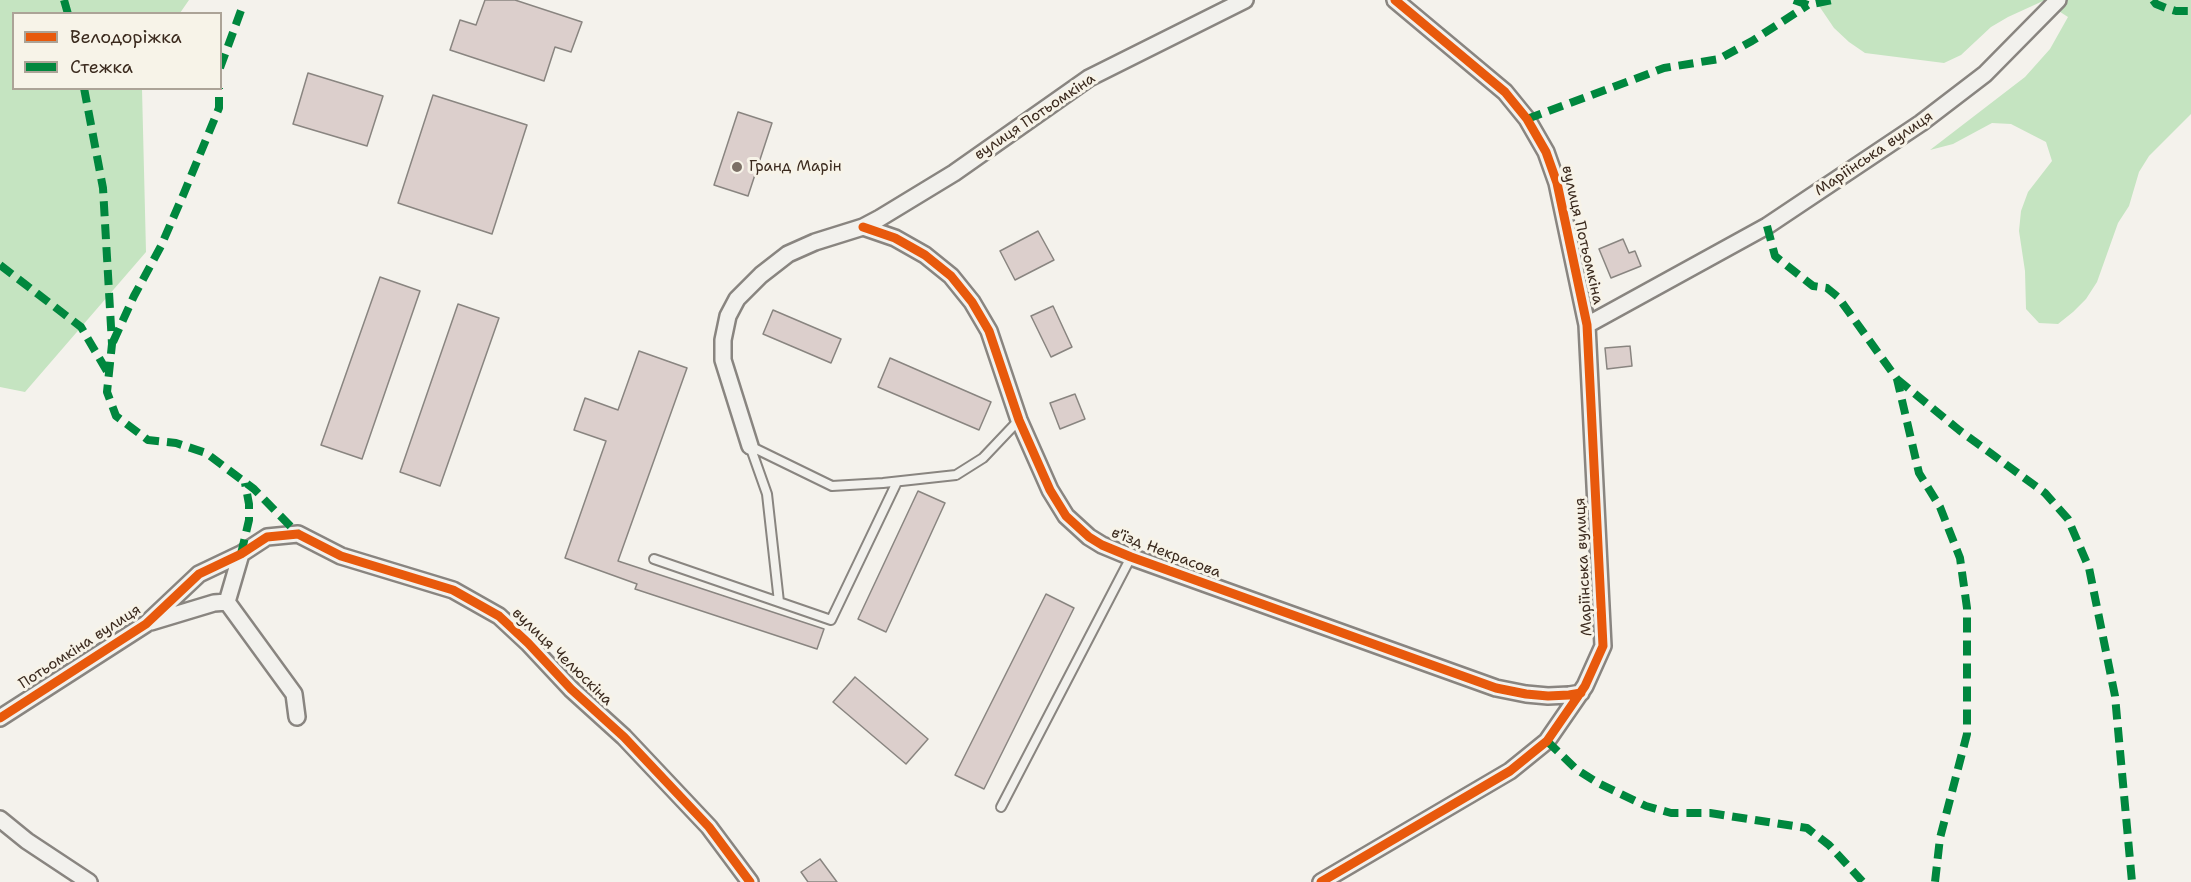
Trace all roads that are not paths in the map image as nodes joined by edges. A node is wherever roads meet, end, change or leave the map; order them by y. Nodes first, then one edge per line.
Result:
1 (1245, 0) edge
2 (1395, 0) edge
3 (2058, 0) edge
4 (863, 227) junction
5 (1587, 325) junction
6 (1019, 420) junction
7 (750, 446) junction
8 (897, 482) junction
9 (298, 534) joint
10 (241, 554) junction
11 (1131, 557) junction
12 (654, 559) dead end
13 (227, 602) junction
14 (779, 602) junction
15 (146, 624) junction
16 (1581, 693) junction
17 (297, 717) dead end
18 (0, 718) edge
19 (1001, 807) dead end
20 (0, 819) edge
21 (89, 882) edge
22 (750, 882) edge
23 (1321, 882) edge

1 - 4 street, вулиця Потьомкіна
2 - 5 street, вулиця Потьомкіна
3 - 5 street, Маріїнська вулиця
4 - 6 street, в'їзд Некрасова
4 - 7 street
5 - 16 street, Маріїнська вулиця
6 - 8 lane
6 - 11 street, в'їзд Некрасова
7 - 8 lane
7 - 14 lane
8 - 14 lane
9 - 10 street, Потьомкіна вулиця
9 - 22 street, вулиця Челюскіна
10 - 13 street
10 - 15 street, Потьомкіна вулиця
11 - 16 street, в'їзд Некрасова
11 - 19 lane
12 - 14 lane
13 - 15 street
13 - 17 street
15 - 18 street, Потьомкіна вулиця
16 - 23 street, Маріїнська вулиця
20 - 21 street

